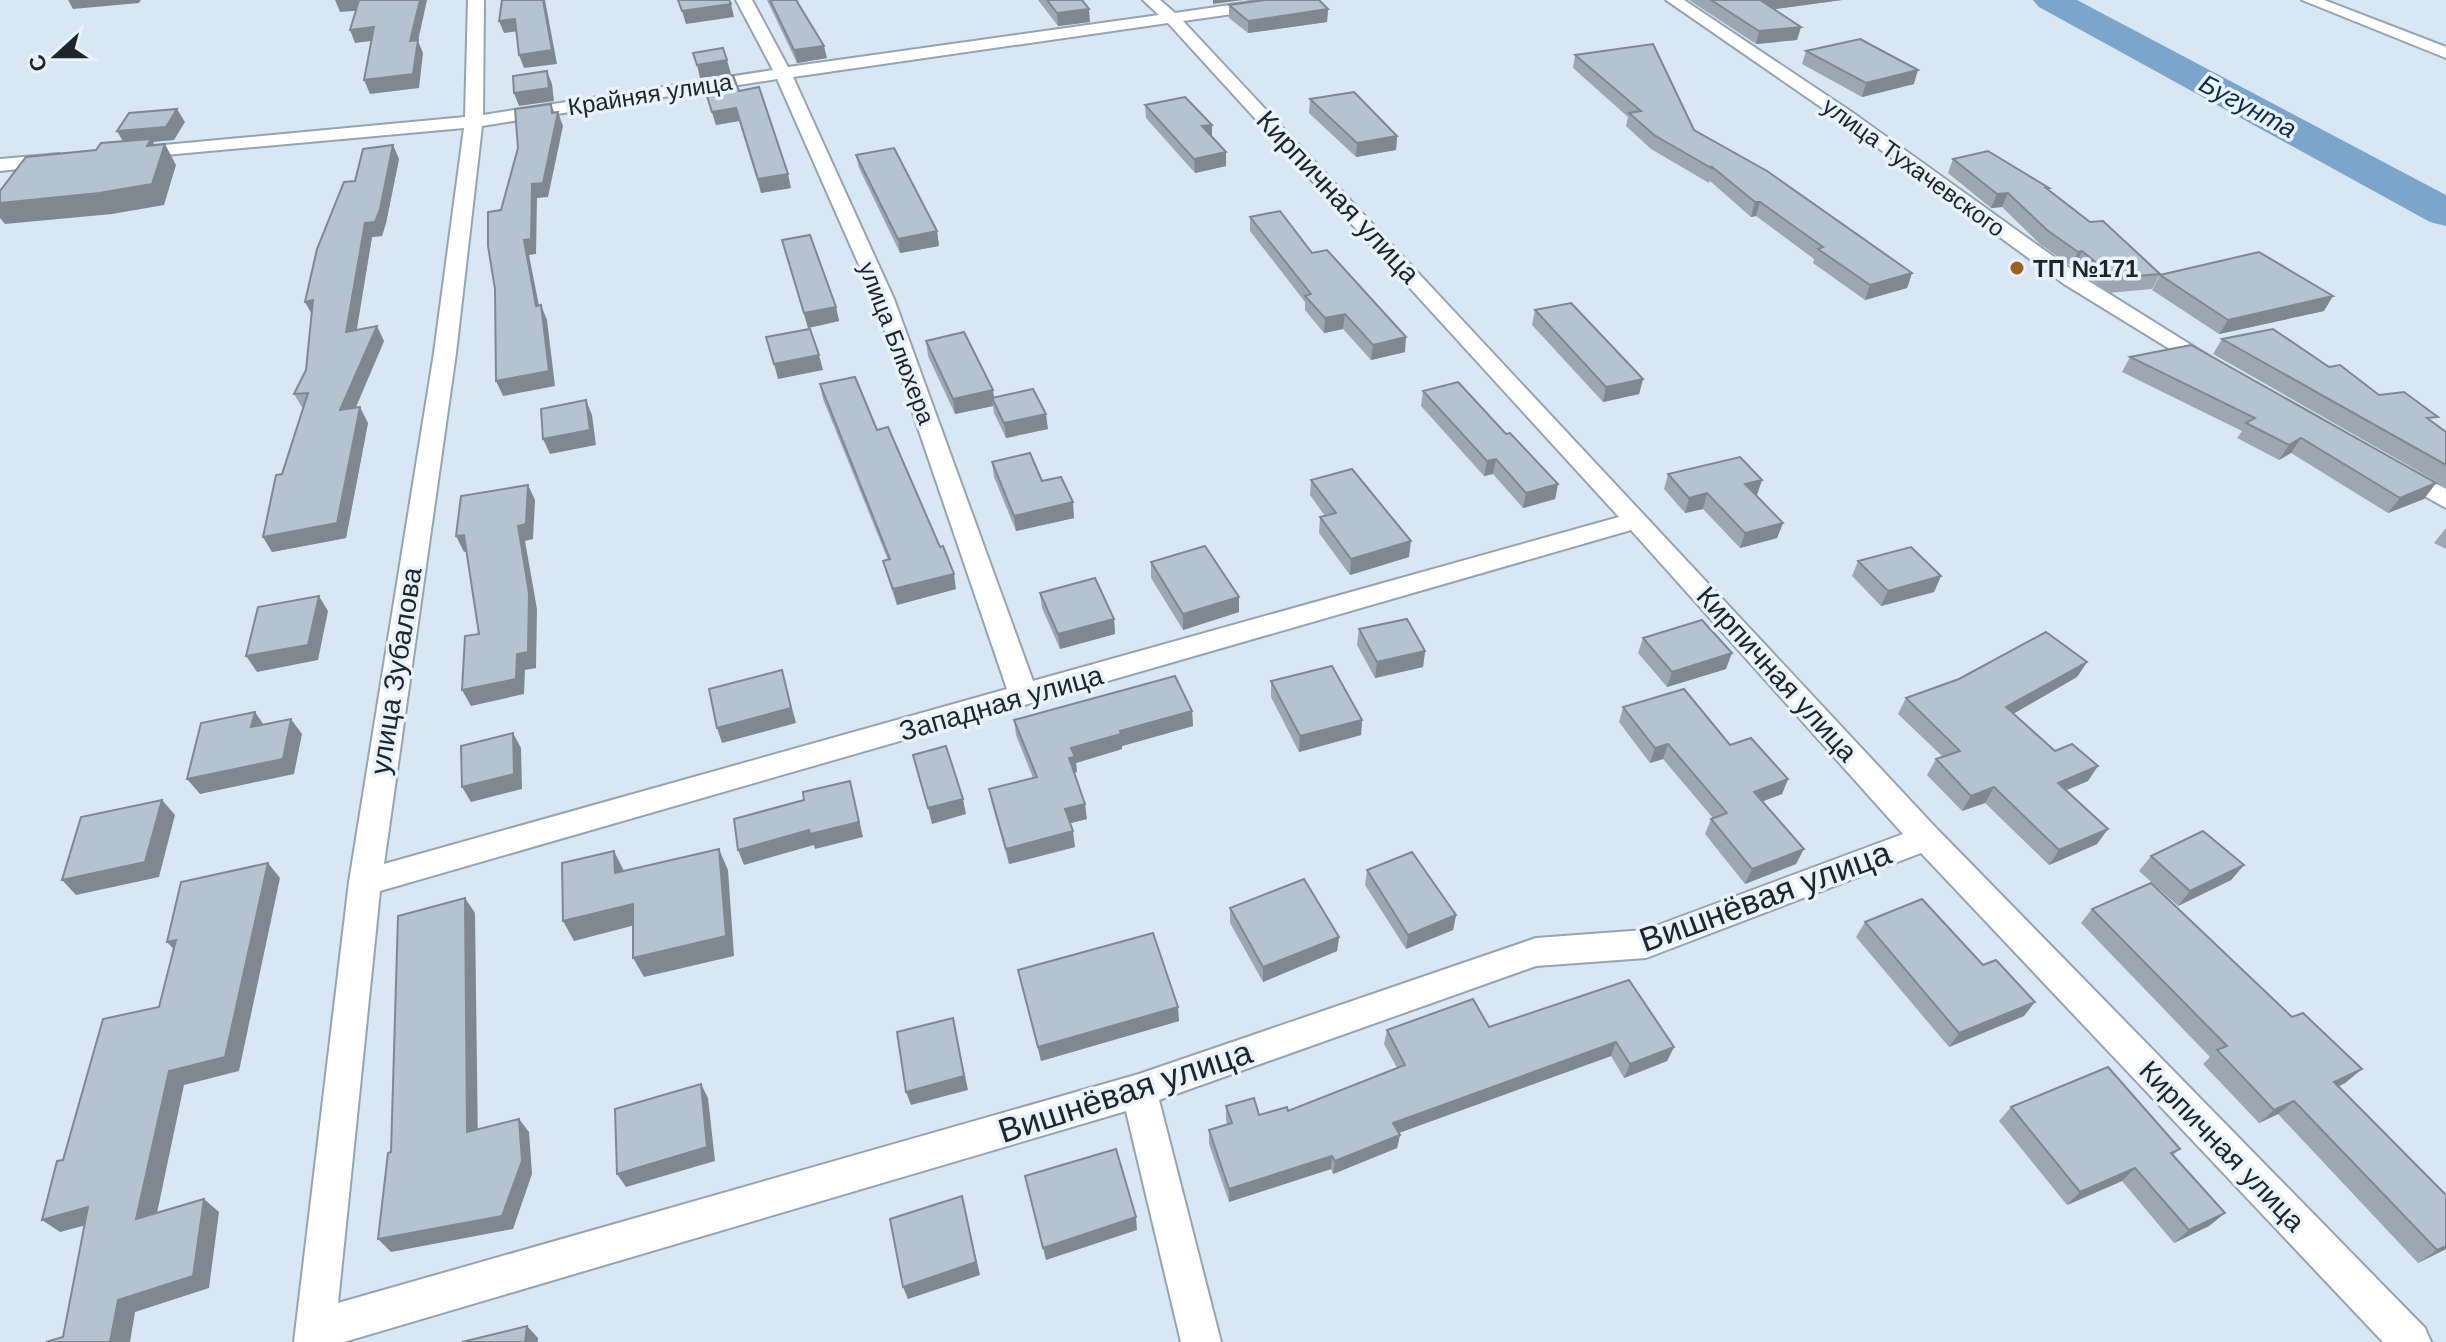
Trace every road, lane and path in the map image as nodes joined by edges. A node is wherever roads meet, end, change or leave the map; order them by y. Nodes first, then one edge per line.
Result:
1 (476, 0) edge
2 (744, 0) edge
3 (1297, 0) edge
4 (1674, 0) edge
5 (2310, 0) edge
6 (1161, 9) edge
7 (2446, 53) edge
8 (783, 73) junction
9 (474, 122) junction
10 (111, 155) edge
11 (79, 158) edge
12 (0, 165) edge
13 (2232, 375) edge
14 (2384, 463) edge
15 (2446, 500) edge
16 (1637, 520) junction
17 (1024, 697) junction
18 (1926, 838) junction
19 (365, 882) junction
20 (1139, 1091) junction
21 (315, 1336) edge
22 (1201, 1342) edge
23 (2411, 1342) edge

1 - 9 street, улица Зубалова
2 - 8 street, улица Блюхера
3 - 6 street, Крайняя улица
4 - 13 street, улица Тухачевского
5 - 7 street
6 - 8 street, Крайняя улица
6 - 16 street, Кирпичная улица
8 - 9 street, Крайняя улица
8 - 17 street, улица Блюхера
9 - 10 street, Крайняя улица
9 - 19 street, улица Зубалова
11 - 12 street
14 - 15 street
16 - 17 street, Западная улица
16 - 18 street, Кирпичная улица
17 - 19 street, Западная улица
18 - 20 street, Вишнёвая улица
18 - 23 street, Кирпичная улица
19 - 21 street, улица Зубалова
20 - 21 street, Вишнёвая улица
20 - 22 street

